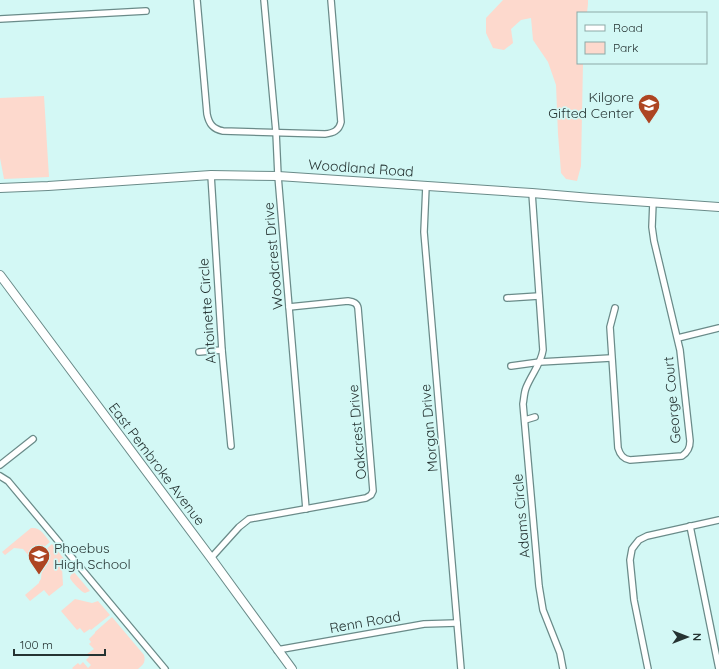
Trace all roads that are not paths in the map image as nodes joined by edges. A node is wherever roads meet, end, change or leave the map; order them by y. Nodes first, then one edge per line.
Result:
1 (197, 0) edge
2 (264, 0) edge
3 (331, 0) edge
4 (146, 11) dead end
5 (0, 19) edge
6 (276, 132) junction
7 (210, 175) junction
8 (278, 176) junction
9 (426, 186) junction
10 (0, 188) edge
11 (532, 193) junction
12 (653, 202) junction
13 (719, 207) edge
14 (0, 275) edge
15 (539, 296) junction
16 (507, 298) dead end
17 (289, 307) junction
18 (615, 308) dead end
19 (719, 328) edge
20 (678, 338) junction
21 (222, 350) junction
22 (199, 352) dead end
23 (611, 358) junction
24 (540, 362) junction
25 (511, 366) dead end
26 (535, 417) dead end
27 (525, 420) junction
28 (33, 439) dead end
29 (231, 446) dead end
30 (0, 465) edge
31 (0, 476) edge
32 (306, 509) junction
33 (719, 520) edge
34 (690, 526) junction
35 (211, 558) junction
36 (457, 623) junction
37 (278, 650) junction
38 (165, 669) edge
39 (292, 669) edge
40 (461, 669) edge
41 (563, 669) edge
42 (648, 669) edge
43 (719, 669) edge

1 - 6 street
2 - 6 street, Woodcrest Drive
3 - 6 street
4 - 5 street
6 - 8 street, Woodcrest Drive
7 - 8 main road, Woodland Road
7 - 10 main road, Woodland Road
7 - 21 street, Antoinette Circle
8 - 9 main road, Woodland Road
8 - 17 street, Woodcrest Drive
9 - 11 main road, Woodland Road
9 - 36 street, Morgan Drive
11 - 12 main road, Woodland Road
11 - 15 street, Adams Circle
12 - 13 main road, Woodland Road
12 - 20 street, George Court
14 - 35 main road, East Pembroke Avenue
15 - 16 street
15 - 24 street, Adams Circle
17 - 32 street, Woodcrest Drive
17 - 32 street, Oakcrest Drive
18 - 23 street, George Court
19 - 20 street
20 - 23 street, George Court
21 - 22 street
21 - 29 street, Antoinette Circle
23 - 24 street
24 - 25 street
24 - 27 street, Adams Circle
26 - 27 street
27 - 41 street, Adams Circle
28 - 30 street
31 - 38 street
32 - 35 street, Oakcrest Drive
33 - 34 street
34 - 42 street
34 - 43 street
35 - 37 main road, East Pembroke Avenue
36 - 37 street, Renn Road
36 - 40 street, Morgan Drive
37 - 39 main road, East Pembroke Avenue

